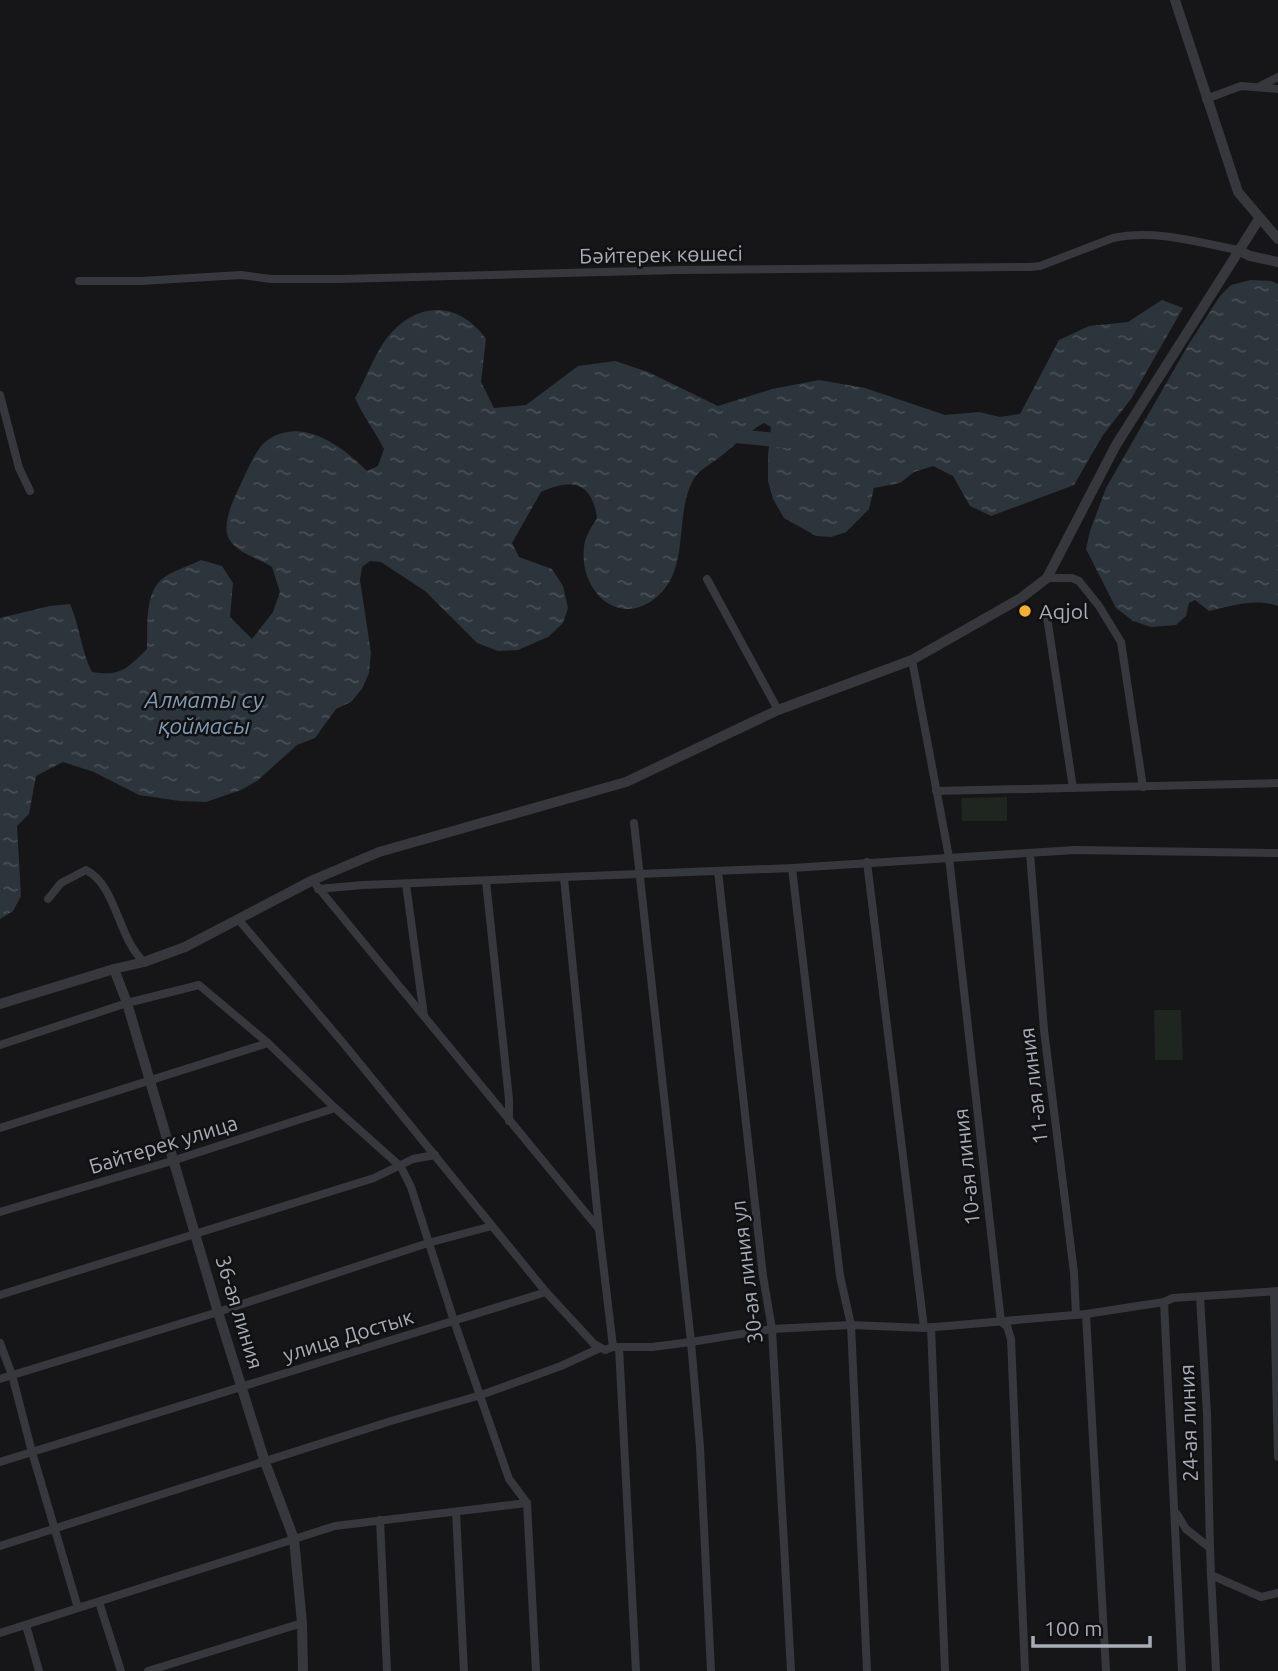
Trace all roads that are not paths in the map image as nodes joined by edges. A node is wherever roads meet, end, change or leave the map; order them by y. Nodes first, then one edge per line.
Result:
1 (1175, 0) edge
2 (1278, 78) edge
3 (1258, 88) junction
4 (1278, 89) edge
5 (1206, 99) junction
6 (1259, 219) junction
7 (1278, 239) edge
8 (1238, 250) junction
9 (1278, 262) edge
10 (79, 281) dead end
11 (0, 395) edge
12 (30, 491) dead end
13 (1047, 578) junction
14 (707, 579) dead end
15 (1047, 617) dead end
16 (912, 660) junction
17 (778, 710) junction
18 (1278, 783) edge
19 (1073, 788) junction
20 (1143, 788) junction
21 (936, 791) junction
22 (634, 822) dead end
23 (1030, 853) junction
24 (1278, 853) edge
25 (949, 857) junction
26 (867, 862) junction
27 (792, 868) junction
28 (718, 871) junction
29 (640, 873) junction
30 (564, 878) junction
31 (486, 881) junction
32 (315, 884) junction
33 (406, 884) junction
34 (48, 899) dead end
35 (238, 919) junction
36 (144, 962) junction
37 (114, 969) junction
38 (127, 1003) junction
39 (0, 1004) edge
40 (424, 1016) junction
41 (268, 1043) junction
42 (0, 1045) edge
43 (149, 1080) junction
44 (335, 1108) junction
45 (509, 1121) junction
46 (0, 1128) edge
47 (435, 1154) junction
48 (175, 1160) junction
49 (401, 1167) junction
50 (0, 1212) edge
51 (492, 1226) junction
52 (599, 1229) junction
53 (196, 1233) junction
54 (428, 1243) junction
55 (1276, 1291) edge
56 (546, 1292) junction
57 (0, 1295) edge
58 (1200, 1297) junction
59 (1164, 1302) junction
60 (218, 1312) junction
61 (1086, 1314) junction
62 (1076, 1315) junction
63 (454, 1321) junction
64 (1001, 1322) junction
65 (851, 1325) junction
66 (927, 1328) junction
67 (772, 1329) junction
68 (691, 1342) junction
69 (0, 1343) edge
70 (616, 1347) junction
71 (600, 1348) junction
72 (12, 1375) junction
73 (0, 1379) edge
74 (243, 1387) junction
75 (481, 1395) junction
76 (32, 1452) junction
77 (1278, 1457) edge
78 (0, 1462) edge
79 (265, 1462) junction
80 (527, 1503) junction
81 (456, 1512) junction
82 (1176, 1513) junction
83 (380, 1520) junction
84 (54, 1529) junction
85 (294, 1539) junction
86 (0, 1546) edge
87 (1210, 1548) junction
88 (1211, 1575) junction
89 (1278, 1593) edge
90 (99, 1602) junction
91 (78, 1608) junction
92 (302, 1623) junction
93 (26, 1625) junction
94 (0, 1633) edge
95 (39, 1671) edge
96 (121, 1671) edge
97 (148, 1671) edge
98 (303, 1671) edge
99 (387, 1671) edge
100 (464, 1671) edge
101 (536, 1671) edge
102 (636, 1671) edge
103 (712, 1671) edge
104 (791, 1671) edge
105 (867, 1671) edge
106 (946, 1671) edge
107 (1025, 1671) edge
108 (1105, 1671) edge
109 (1182, 1671) edge
110 (1216, 1671) edge

1 - 5 street
2 - 3 street
3 - 4 street
3 - 5 street
5 - 6 street
6 - 7 street
6 - 8 street
8 - 9 street
8 - 10 street, Бәйтерек көшесі
8 - 13 street
11 - 12 street
13 - 16 street
13 - 20 street
14 - 17 street
15 - 19 street
16 - 17 street
16 - 21 street, 10-ая линия
17 - 32 street
18 - 20 street
19 - 20 street
19 - 21 street
21 - 25 street, 10-ая линия
22 - 29 street
23 - 24 street
23 - 25 street
23 - 62 street, 11-ая линия
25 - 26 street
25 - 64 street, 10-ая линия
26 - 27 street
26 - 66 street
27 - 28 street
27 - 65 street
28 - 29 street
28 - 67 street, 30-ая линия ул
29 - 30 street
29 - 68 street
30 - 31 street
30 - 52 street
31 - 33 street
31 - 45 street
32 - 33 street
32 - 35 street
32 - 40 street
33 - 40 street
34 - 36 street
35 - 36 street
35 - 47 street
36 - 37 street
37 - 38 street, 36-ая линия
37 - 39 street
38 - 41 street
38 - 42 street
38 - 43 street, 36-ая линия
40 - 45 street
41 - 43 street
41 - 44 street
43 - 46 street
43 - 48 street, 36-ая линия
44 - 48 street, Байтерек улица
44 - 49 street
45 - 52 street
47 - 49 street
47 - 51 street
48 - 50 street, Байтерек улица
48 - 53 street, 36-ая линия
49 - 53 street
49 - 54 street
51 - 54 street
51 - 56 street
52 - 70 street
53 - 57 street
53 - 60 street, 36-ая линия
54 - 60 street
54 - 63 street
55 - 58 street
55 - 77 street
56 - 63 street, улица Достык
56 - 71 street
58 - 59 street
58 - 87 street, 24-ая линия
59 - 61 street
59 - 82 street
60 - 72 street
60 - 74 street, 36-ая линия
61 - 62 street
61 - 108 street
62 - 64 street
63 - 74 street, улица Достык
63 - 75 street
64 - 66 street
64 - 107 street, 10-ая линия
65 - 66 street
65 - 67 street
65 - 105 street
66 - 106 street
67 - 68 street
67 - 104 street, 30-ая линия ул
68 - 70 street
68 - 103 street
69 - 72 street
70 - 71 street
70 - 102 street
71 - 75 street
72 - 73 street
72 - 76 street
74 - 76 street, улица Достык
74 - 79 street, 36-ая линия
75 - 79 street
75 - 80 street
76 - 78 street, улица Достык
76 - 84 street
79 - 84 street
79 - 85 street, 36-ая линия
80 - 81 street
80 - 101 street
81 - 83 street
81 - 100 street
82 - 87 street
82 - 109 street
83 - 85 street
83 - 99 street
84 - 86 street
84 - 91 street
85 - 90 street
85 - 92 street, 36-ая линия
87 - 88 street, 24-ая линия
88 - 89 street
88 - 110 street
90 - 91 street
90 - 96 street
91 - 93 street
92 - 97 street
92 - 98 street, 36-ая линия
93 - 94 street
93 - 95 street

